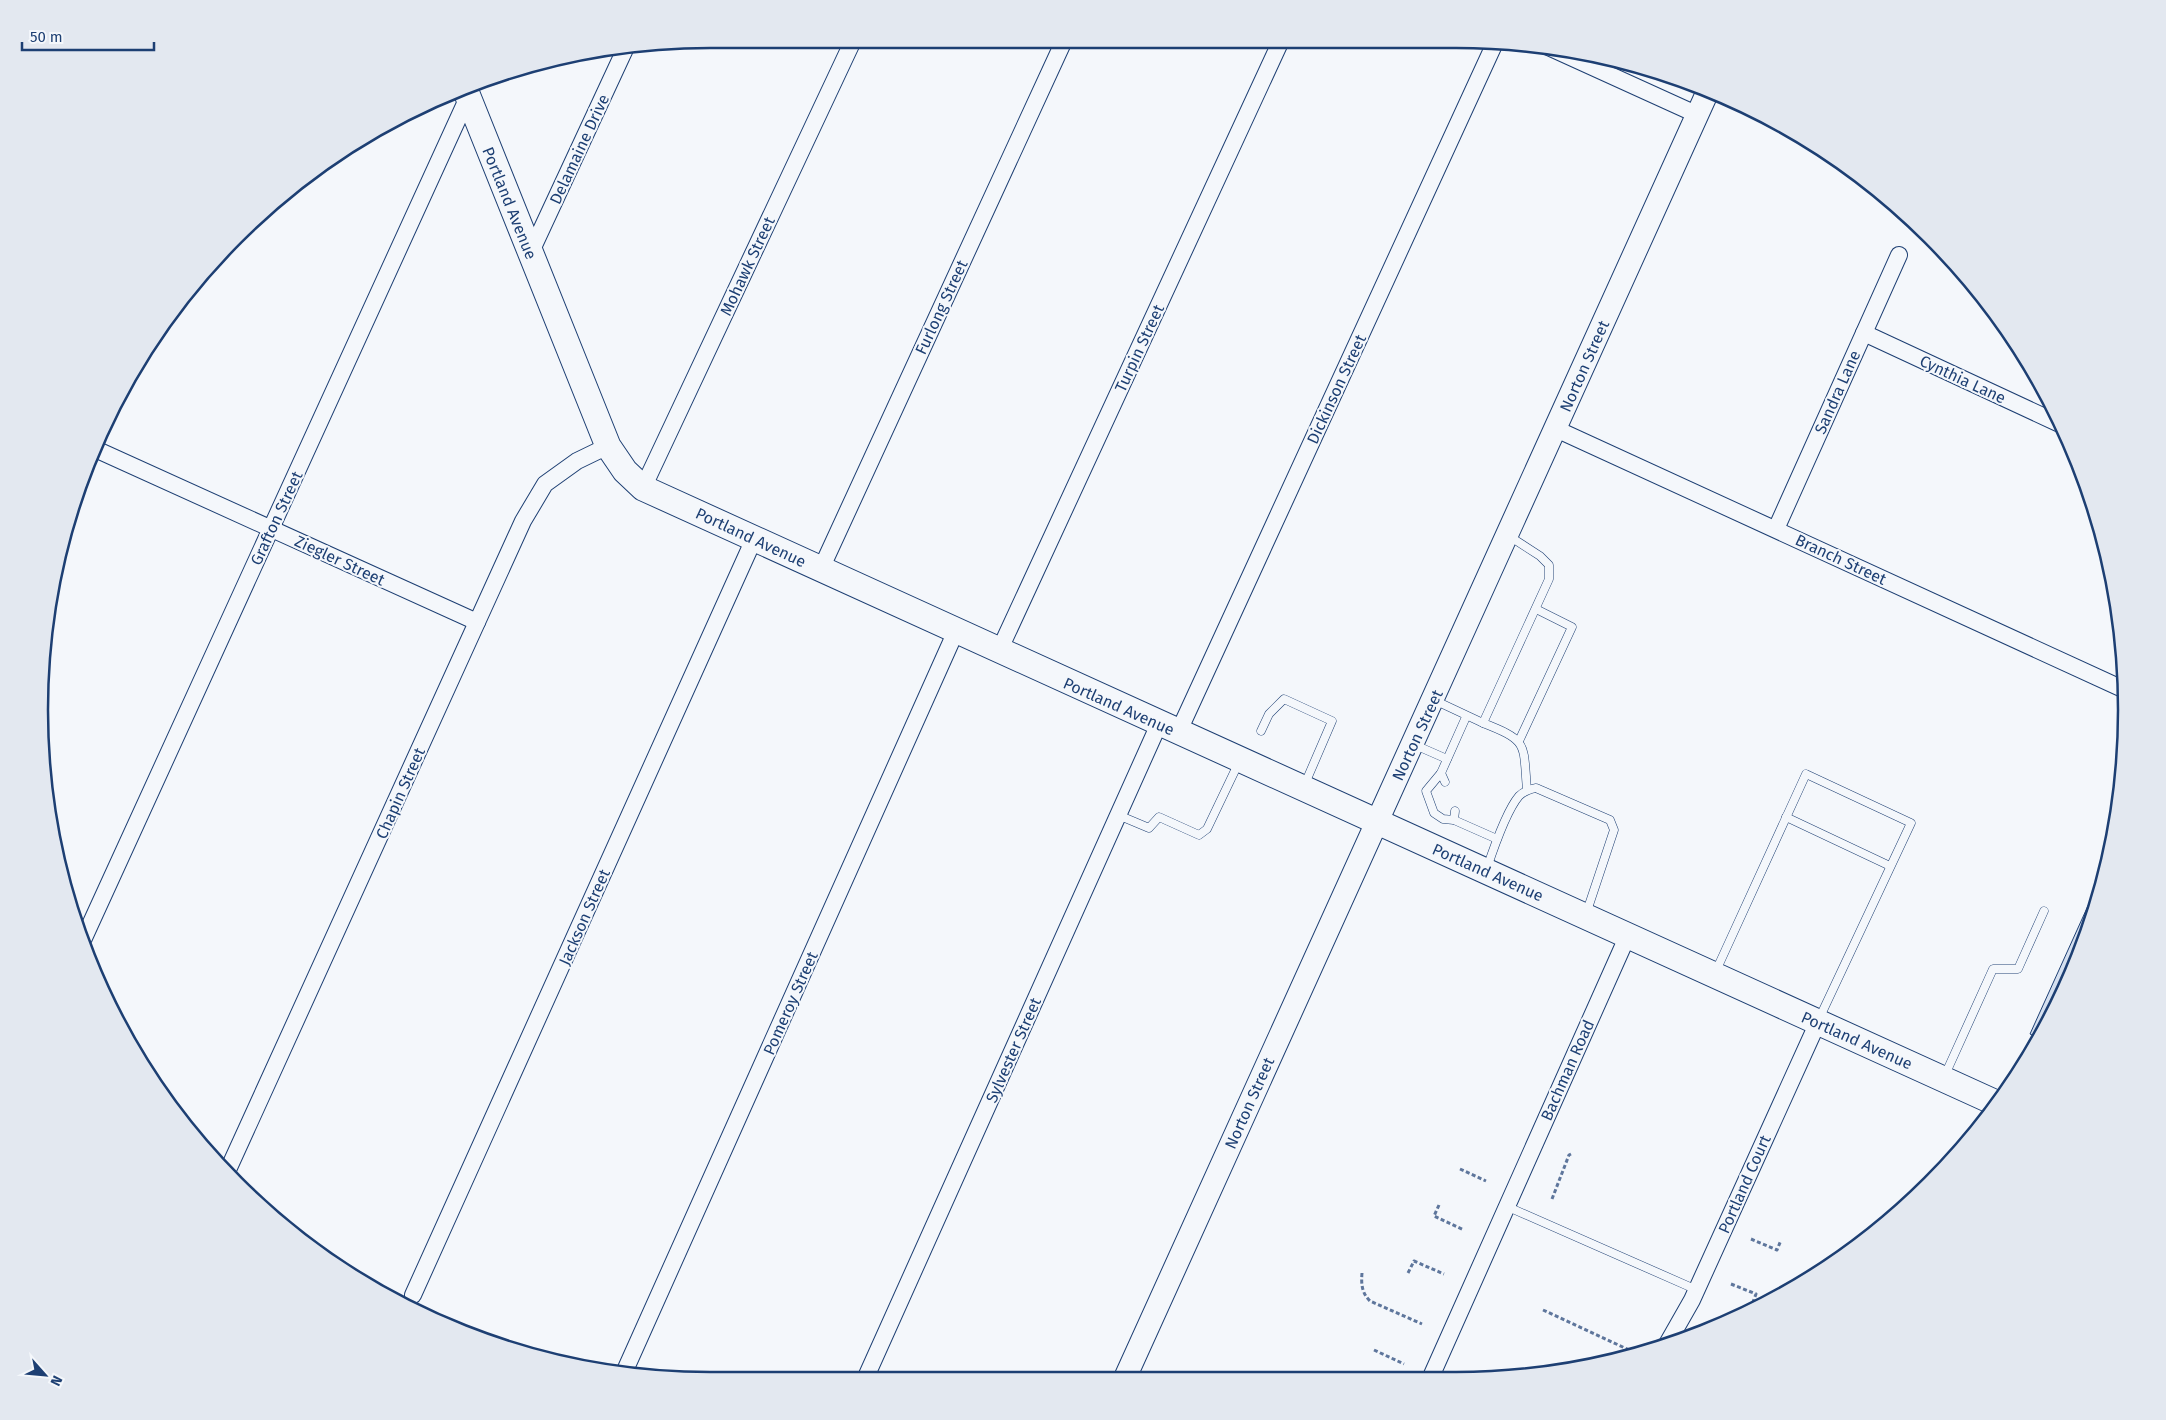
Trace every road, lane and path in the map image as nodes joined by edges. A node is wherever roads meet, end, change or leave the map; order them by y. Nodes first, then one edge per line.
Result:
1 (849, 48) edge
2 (1060, 48) edge
3 (1277, 48) edge
4 (1492, 49) edge
5 (623, 53) edge
6 (1575, 58) edge
7 (466, 94) edge
8 (465, 95) edge
9 (1706, 96) edge
10 (1698, 115) junction
11 (530, 254) junction
12 (1899, 255) dead end
13 (1864, 334) junction
14 (2051, 420) edge
15 (1556, 429) junction
16 (608, 446) junction
17 (100, 451) edge
18 (643, 488) junction
19 (271, 528) junction
20 (1776, 529) junction
21 (1508, 535) junction
22 (754, 539) junction
23 (820, 570) junction
24 (1536, 609) junction
25 (477, 622) junction
26 (956, 631) junction
27 (999, 651) junction
28 (2117, 687) edge
29 (1433, 700) junction
30 (1466, 717) junction
31 (1483, 723) junction
32 (1169, 728) junction
33 (1261, 731) dead end
34 (1519, 741) junction
35 (1412, 744) junction
36 (1447, 759) junction
37 (1240, 760) junction
38 (1441, 773) junction
39 (1445, 782) dead end
40 (1304, 787) junction
41 (1528, 790) junction
42 (1455, 811) dead end
43 (1118, 816) junction
44 (1786, 817) junction
45 (1454, 820) junction
46 (1376, 821) junction
47 (1497, 839) junction
48 (1890, 866) junction
49 (1486, 871) junction
50 (2044, 911) dead end
51 (1585, 916) junction
52 (86, 933) edge
53 (1628, 935) junction
54 (1714, 975) junction
55 (1818, 1022) junction
56 (1943, 1079) junction
57 (1991, 1101) edge
58 (1571, 1154) dead end
59 (230, 1166) edge
60 (1460, 1170) dead end
61 (1486, 1181) dead end
62 (1552, 1198) dead end
63 (1506, 1205) junction
64 (1439, 1206) dead end
65 (1464, 1230) dead end
66 (1751, 1239) dead end
67 (1781, 1240) dead end
68 (1362, 1273) dead end
69 (1408, 1274) dead end
70 (1444, 1274) dead end
71 (1731, 1284) dead end
72 (1697, 1290) junction
73 (414, 1295) dead end
74 (1753, 1302) edge
75 (1543, 1310) dead end
76 (1422, 1324) dead end
77 (1673, 1335) edge
78 (1629, 1349) edge
79 (1374, 1350) dead end
80 (1404, 1364) dead end
81 (627, 1367) edge
82 (868, 1372) edge
83 (1128, 1372) edge
84 (1433, 1372) edge

1 - 18 street, Mohawk Street
2 - 23 street, Furlong Street
3 - 27 street, Turpin Street
4 - 32 street, Dickinson Street
5 - 11 street, Delamaine Drive
6 - 10 street
7 - 11 main road, Portland Avenue
8 - 19 street, Grafton Street
9 - 10 main road, Norton Street
10 - 15 main road, Norton Street
11 - 16 main road, Portland Avenue
12 - 13 street, Sandra Lane
13 - 14 street, Cynthia Lane
13 - 20 street, Sandra Lane
15 - 20 street, Branch Street
15 - 21 main road, Norton Street
16 - 18 main road, Portland Avenue
16 - 25 street, Chapin Street
17 - 19 street, Ziegler Street
18 - 22 main road, Portland Avenue
19 - 25 street, Ziegler Street
19 - 52 street, Grafton Street
20 - 28 street, Branch Street
21 - 24 lane
21 - 29 main road, Norton Street
22 - 23 main road, Portland Avenue
22 - 73 street, Jackson Street
23 - 26 main road, Portland Avenue
24 - 31 lane
24 - 34 lane
25 - 59 street, Chapin Street
26 - 27 main road, Portland Avenue
26 - 81 street, Pomeroy Street
27 - 32 main road, Portland Avenue
29 - 30 lane
29 - 35 main road, Norton Street
30 - 31 lane
30 - 36 lane
31 - 34 lane
32 - 37 main road, Portland Avenue
32 - 43 street, Sylvester Street
33 - 40 lane
34 - 41 lane
35 - 36 lane
35 - 46 main road, Norton Street
36 - 38 lane
37 - 40 main road, Portland Avenue
37 - 43 lane
38 - 39 lane
38 - 45 lane
40 - 46 main road, Portland Avenue
41 - 47 lane
41 - 51 lane
42 - 45 lane
43 - 82 street, Sylvester Street
44 - 48 lane
44 - 48 lane
44 - 54 lane
45 - 47 lane
46 - 49 main road, Portland Avenue
46 - 83 main road, Norton Street
47 - 49 lane
48 - 55 lane
49 - 51 main road, Portland Avenue
50 - 56 lane
51 - 53 main road, Portland Avenue
53 - 54 main road, Portland Avenue
53 - 63 street, Bachman Road
54 - 55 main road, Portland Avenue
55 - 56 main road, Portland Avenue
55 - 72 street, Portland Court
56 - 57 main road, Portland Avenue
58 - 62 path
60 - 61 path
63 - 72 lane
63 - 84 street
64 - 65 path
66 - 67 path
68 - 76 path
69 - 70 path
71 - 74 path
72 - 77 street, Portland Court
75 - 78 path
79 - 80 path

